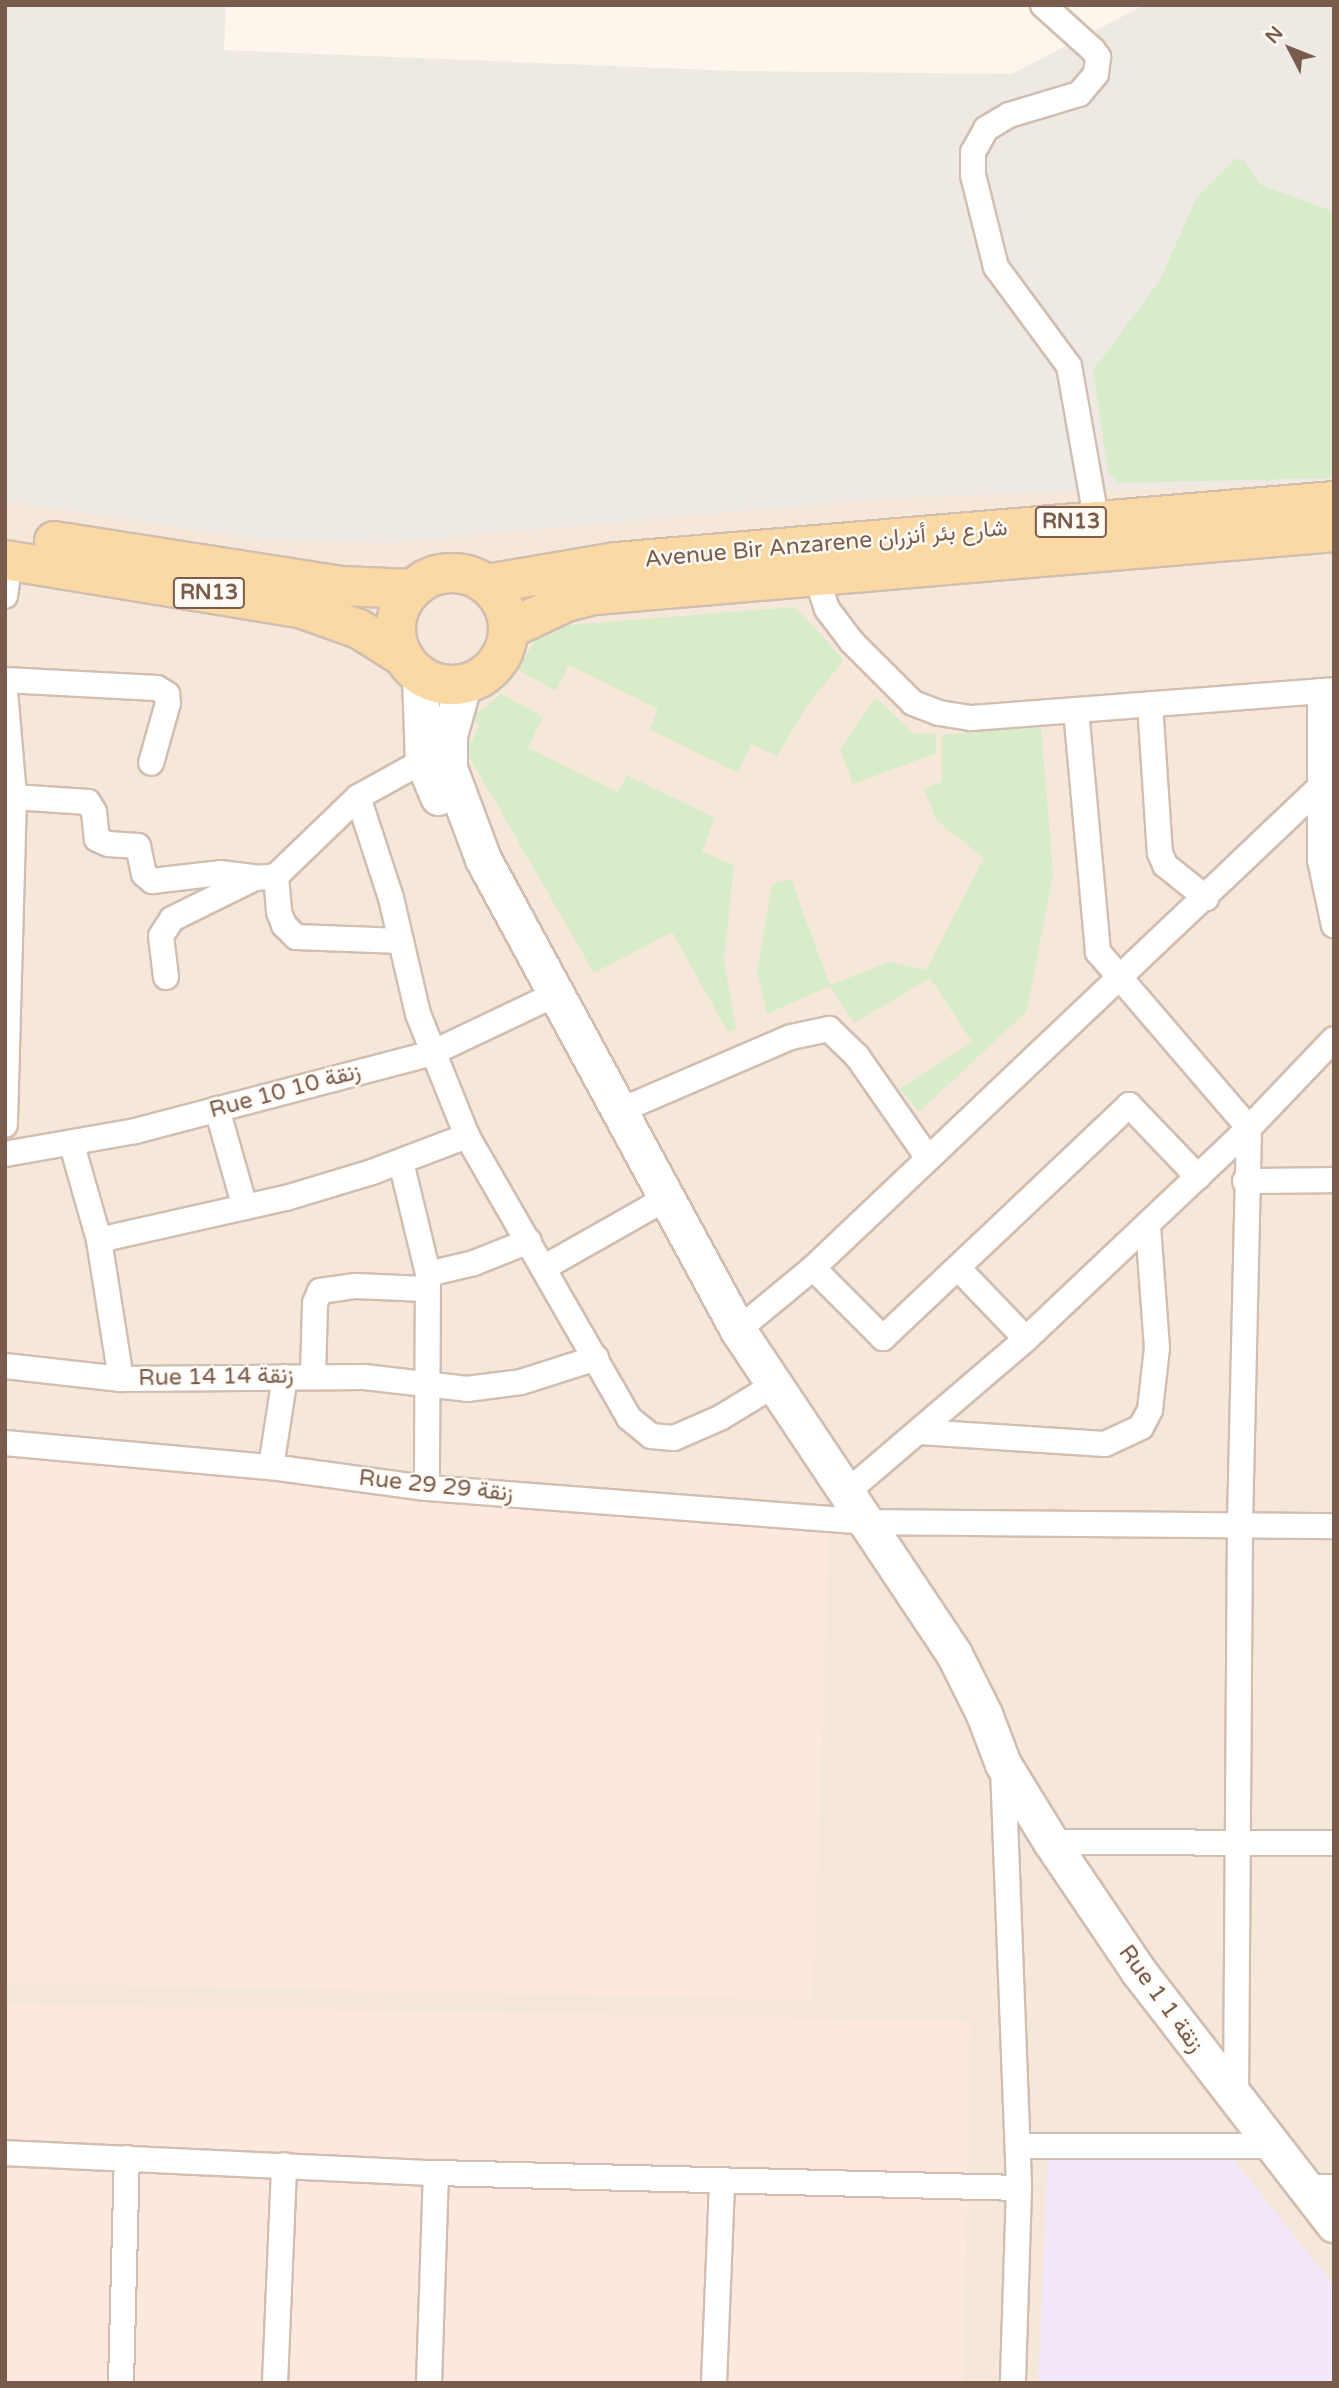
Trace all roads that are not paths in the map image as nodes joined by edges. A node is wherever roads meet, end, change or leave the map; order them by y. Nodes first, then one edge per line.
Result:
1 (1043, 5) edge
2 (1334, 501) edge
3 (1334, 532) edge
4 (1099, 536) junction
5 (811, 561) junction
6 (6, 562) edge
7 (487, 584) junction
8 (412, 589) junction
9 (509, 629) junction
10 (411, 666) junction
11 (5, 680) edge
12 (463, 685) junction
13 (1327, 690) edge
14 (5, 691) edge
15 (1150, 704) junction
16 (1076, 710) junction
17 (424, 761) junction
18 (151, 763) dead end
19 (1319, 788) junction
20 (14, 797) junction
21 (358, 797) junction
22 (483, 859) junction
23 (266, 876) junction
24 (1206, 898) junction
25 (1334, 926) edge
26 (401, 940) junction
27 (166, 977) dead end
28 (1120, 981) junction
29 (554, 995) junction
30 (1334, 1038) edge
31 (432, 1053) junction
32 (216, 1109) junction
33 (619, 1111) junction
34 (6, 1112) edge
35 (1250, 1128) junction
36 (467, 1136) junction
37 (72, 1145) junction
38 (5, 1154) edge
39 (928, 1158) junction
40 (401, 1162) junction
41 (1198, 1177) junction
42 (1245, 1181) junction
43 (1334, 1181) edge
44 (667, 1198) junction
45 (245, 1207) junction
46 (1148, 1225) junction
47 (99, 1240) junction
48 (529, 1241) junction
49 (545, 1267) junction
50 (813, 1268) junction
51 (958, 1268) junction
52 (427, 1282) junction
53 (738, 1330) junction
54 (1026, 1339) junction
55 (596, 1358) junction
56 (5, 1366) edge
57 (313, 1376) junction
58 (285, 1377) junction
59 (121, 1378) junction
60 (426, 1385) junction
61 (774, 1385) junction
62 (920, 1432) junction
63 (5, 1443) edge
64 (271, 1467) junction
65 (427, 1488) junction
66 (846, 1492) junction
67 (867, 1522) junction
68 (1240, 1525) junction
69 (1334, 1526) edge
70 (1003, 1764) junction
71 (1051, 1842) junction
72 (1334, 1843) edge
73 (1241, 1844) junction
74 (1236, 2100) junction
75 (1018, 2146) junction
76 (1272, 2146) junction
77 (5, 2153) edge
78 (127, 2158) junction
79 (284, 2165) junction
80 (436, 2173) junction
81 (722, 2181) junction
82 (1319, 2187) edge
83 (1019, 2188) junction
84 (1334, 2224) edge
85 (121, 2383) edge
86 (275, 2383) edge
87 (429, 2383) edge
88 (714, 2383) edge
89 (1013, 2383) edge

1 - 4 street
2 - 4 main road, Avenue Bir Anzarene شارع بئر أنزران / RN13
3 - 4 main road, Avenue Bir Anzarene شارع بئر أنزران / RN13
4 - 5 main road, Avenue Bir Anzarene شارع بئر أنزران / RN13
5 - 7 main road, Avenue Bir Anzarene شارع بئر أنزران / RN13
5 - 9 main road, Avenue Bir Anzarene شارع بئر أنزران / RN13
5 - 16 street
6 - 8 main road, Avenue Bir Anzarene شارع بئر أنزران / RN13
6 - 10 main road, Avenue Bir Anzarene شارع بئر أنزران / RN13
7 - 8 main road, Avenue Bir Anzarene شارع بئر أنزران / RN13
7 - 9 main road
8 - 10 main road
9 - 12 main road
10 - 12 main road, Avenue Bir Anzarene شارع بئر أنزران / RN13
10 - 17 street
11 - 18 street
12 - 22 street
13 - 15 street
13 - 19 street
14 - 20 street
15 - 16 street
15 - 24 street
16 - 28 street
17 - 21 street
17 - 22 street
19 - 24 street
19 - 25 street
20 - 23 street
20 - 34 street
21 - 23 street
21 - 26 street
22 - 29 street, Rue 1 زنقة 1
23 - 26 street
23 - 27 street
24 - 28 street
26 - 31 street
28 - 35 street
28 - 39 street
29 - 31 street, Rue 10 زنقة 10
29 - 33 street, Rue 1 زنقة 1
30 - 35 street
31 - 32 street, Rue 10 زنقة 10
31 - 36 street
32 - 37 street, Rue 10 زنقة 10
32 - 45 street
33 - 39 street
33 - 44 street, Rue 1 زنقة 1
35 - 41 street
35 - 42 street
36 - 40 street
36 - 48 street
37 - 38 street, Rue 10 زنقة 10
37 - 47 street
39 - 50 street
40 - 45 street
40 - 52 street
41 - 46 street
41 - 51 street
42 - 43 street
42 - 68 street
44 - 49 street
44 - 53 street, Rue 1 زنقة 1
45 - 47 street
46 - 54 street
46 - 62 street
47 - 59 street
48 - 49 street
48 - 52 street
49 - 55 street
50 - 51 street
50 - 53 street
51 - 54 street
52 - 57 street
52 - 60 street
53 - 61 street, Rue 1 زنقة 1
54 - 62 street
55 - 60 street, Rue 14 زنقة 14
55 - 61 street
56 - 59 street, Rue 14 زنقة 14
57 - 58 street, Rue 14 زنقة 14
57 - 60 street, Rue 14 زنقة 14
58 - 59 street, Rue 14 زنقة 14
58 - 64 street
60 - 65 street
61 - 66 street, Rue 1 زنقة 1
62 - 66 street
63 - 64 street, Rue 29 زنقة 29
64 - 65 street, Rue 29 زنقة 29
65 - 67 street, Rue 29 زنقة 29
66 - 67 street, Rue 1 زنقة 1
67 - 68 street, Rue 29 زنقة 29
67 - 70 street, Rue 1 زنقة 1
68 - 69 street, Rue 29 زنقة 29
68 - 73 street
70 - 71 street, Rue 1 زنقة 1
70 - 75 street
71 - 73 street
71 - 74 street, Rue 1 زنقة 1
72 - 73 street
73 - 74 street
74 - 76 street, Rue 1 زنقة 1
75 - 76 street
75 - 83 street
76 - 82 street, Rue 1 زنقة 1
77 - 78 street
78 - 79 street
78 - 85 street
79 - 80 street
79 - 86 street
80 - 81 street
80 - 87 street
81 - 83 street
81 - 88 street
82 - 84 street, Rue 1 زنقة 1
83 - 89 street

